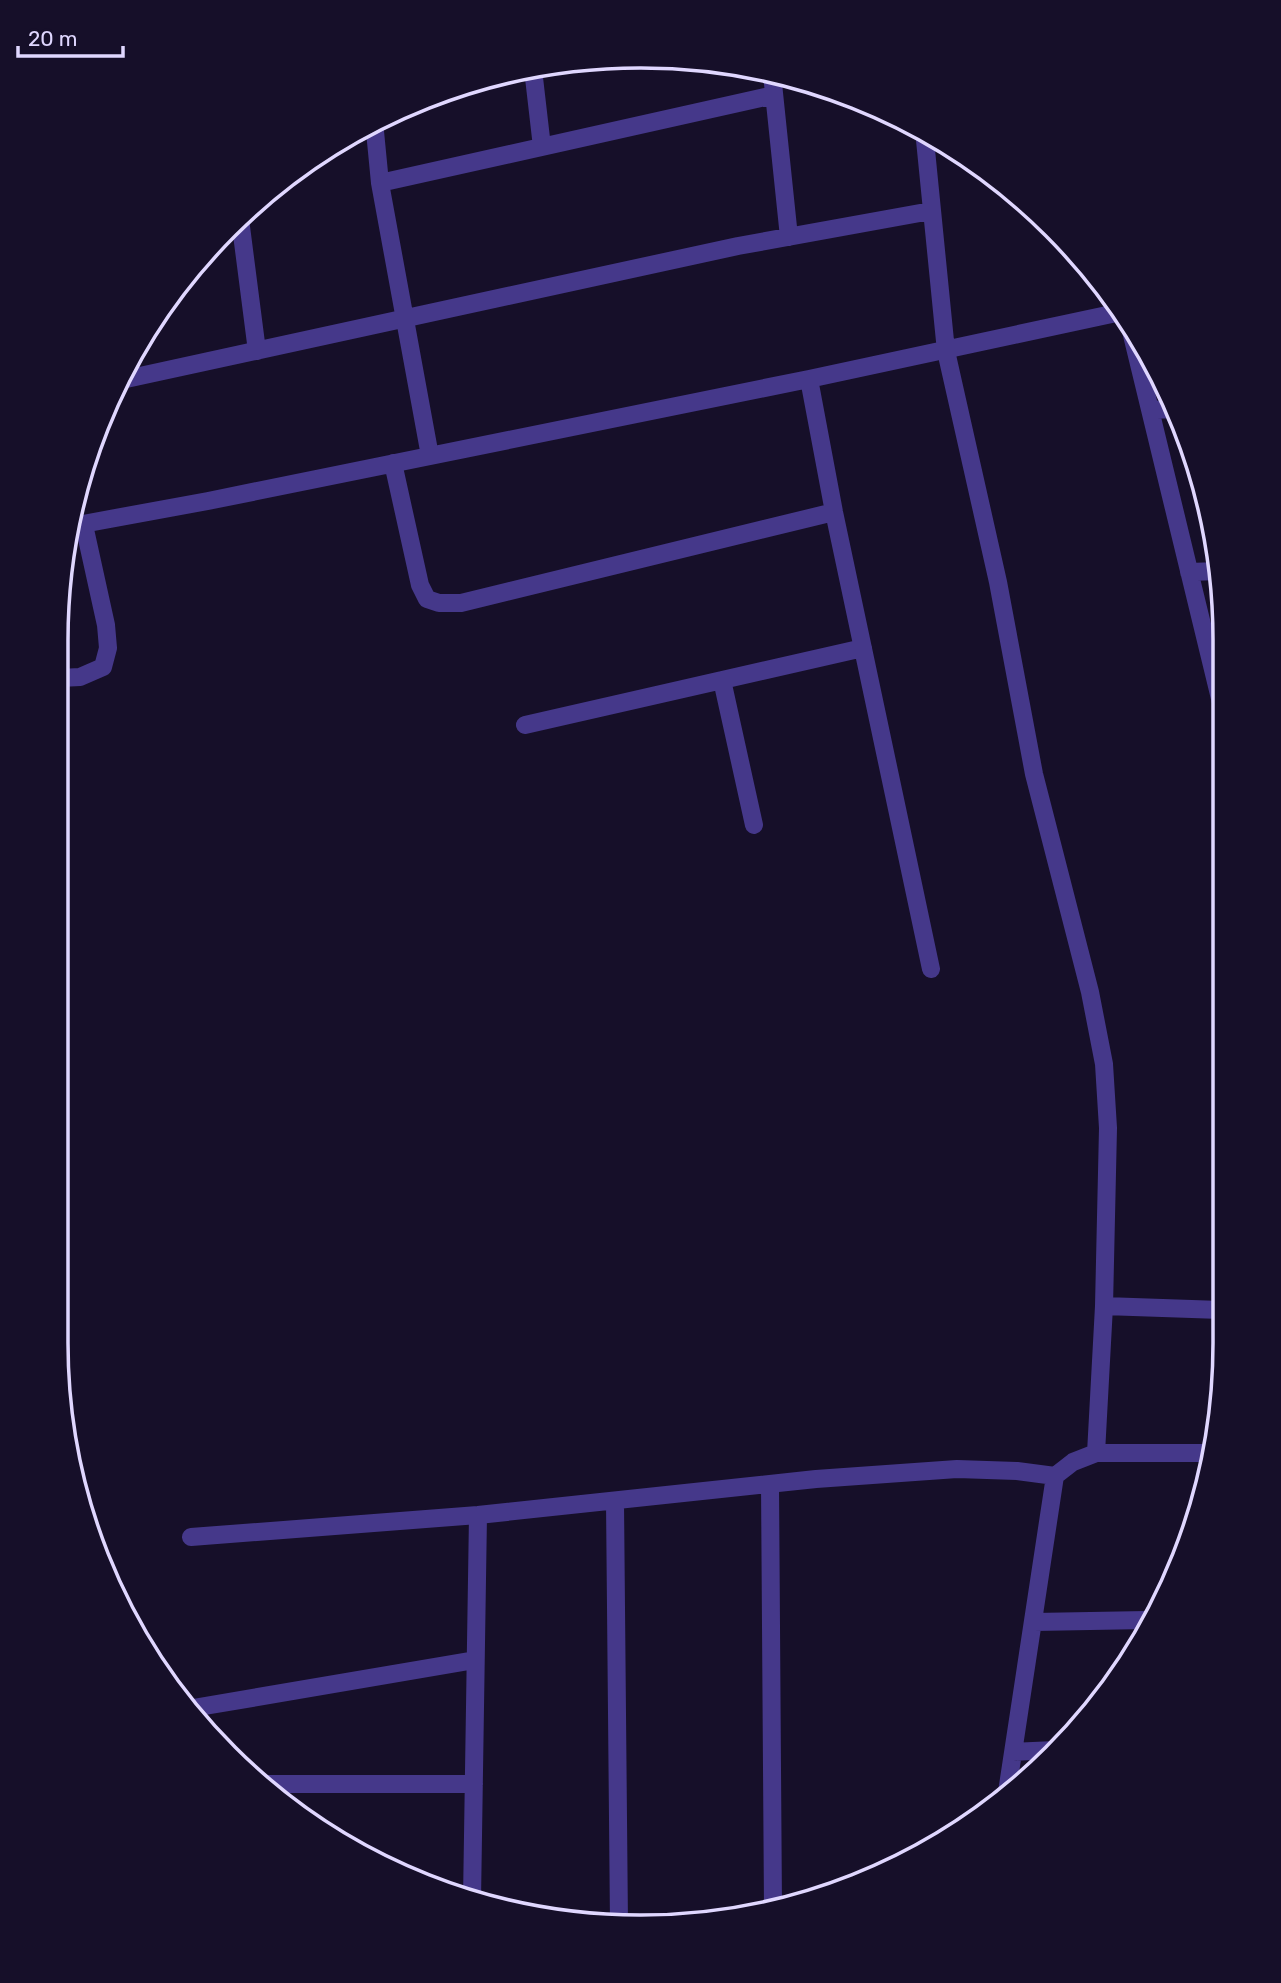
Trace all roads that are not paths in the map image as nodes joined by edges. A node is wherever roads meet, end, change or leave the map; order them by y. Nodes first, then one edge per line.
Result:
1 (534, 78) edge
2 (773, 84) edge
3 (774, 95) junction
4 (375, 133) edge
5 (925, 144) edge
6 (542, 147) junction
7 (380, 183) junction
8 (931, 211) junction
9 (240, 232) edge
10 (789, 237) junction
11 (1110, 314) edge
12 (405, 320) junction
13 (257, 351) junction
14 (946, 351) junction
15 (1138, 357) edge
16 (132, 378) edge
17 (809, 379) junction
18 (1164, 409) edge
19 (1151, 410) junction
20 (430, 456) junction
21 (393, 463) junction
22 (834, 512) junction
23 (80, 526) edge
24 (79, 529) edge
25 (1209, 571) edge
26 (1189, 572) junction
27 (863, 648) junction
28 (1213, 670) edge
29 (68, 678) edge
30 (722, 680) junction
31 (525, 725) dead end
32 (754, 825) dead end
33 (931, 969) dead end
34 (1104, 1306) junction
35 (1213, 1310) edge
36 (1096, 1453) junction
37 (1202, 1453) edge
38 (1055, 1476) junction
39 (770, 1484) junction
40 (615, 1502) junction
41 (478, 1515) junction
42 (191, 1537) dead end
43 (1141, 1620) edge
44 (1034, 1622) junction
45 (475, 1660) junction
46 (200, 1707) edge
47 (1041, 1751) edge
48 (1013, 1752) junction
49 (1009, 1780) edge
50 (277, 1784) edge
51 (474, 1784) junction
52 (472, 1889) edge
53 (773, 1899) edge
54 (619, 1914) edge

1 - 6 street
2 - 3 street
3 - 6 street
3 - 10 street
4 - 7 street
5 - 8 street
6 - 7 street
7 - 12 street
8 - 10 street
8 - 14 street
9 - 13 street
10 - 12 street
11 - 14 street
12 - 13 street
12 - 20 street
13 - 16 street
14 - 17 street
14 - 34 street
15 - 19 street
17 - 20 street
17 - 22 street
18 - 19 street
19 - 26 street
20 - 21 street
21 - 22 street
21 - 23 street
22 - 27 street
24 - 29 street
25 - 26 street
26 - 28 street
27 - 30 street
27 - 33 street
30 - 31 street
30 - 32 street
34 - 35 street
34 - 36 street
36 - 37 street
36 - 38 street
38 - 39 street
38 - 44 street
39 - 40 street
39 - 53 street
40 - 41 street
40 - 54 street
41 - 42 street
41 - 45 street
43 - 44 street
44 - 48 street
45 - 46 street
45 - 51 street
47 - 48 street
48 - 49 street
50 - 51 street
51 - 52 street

